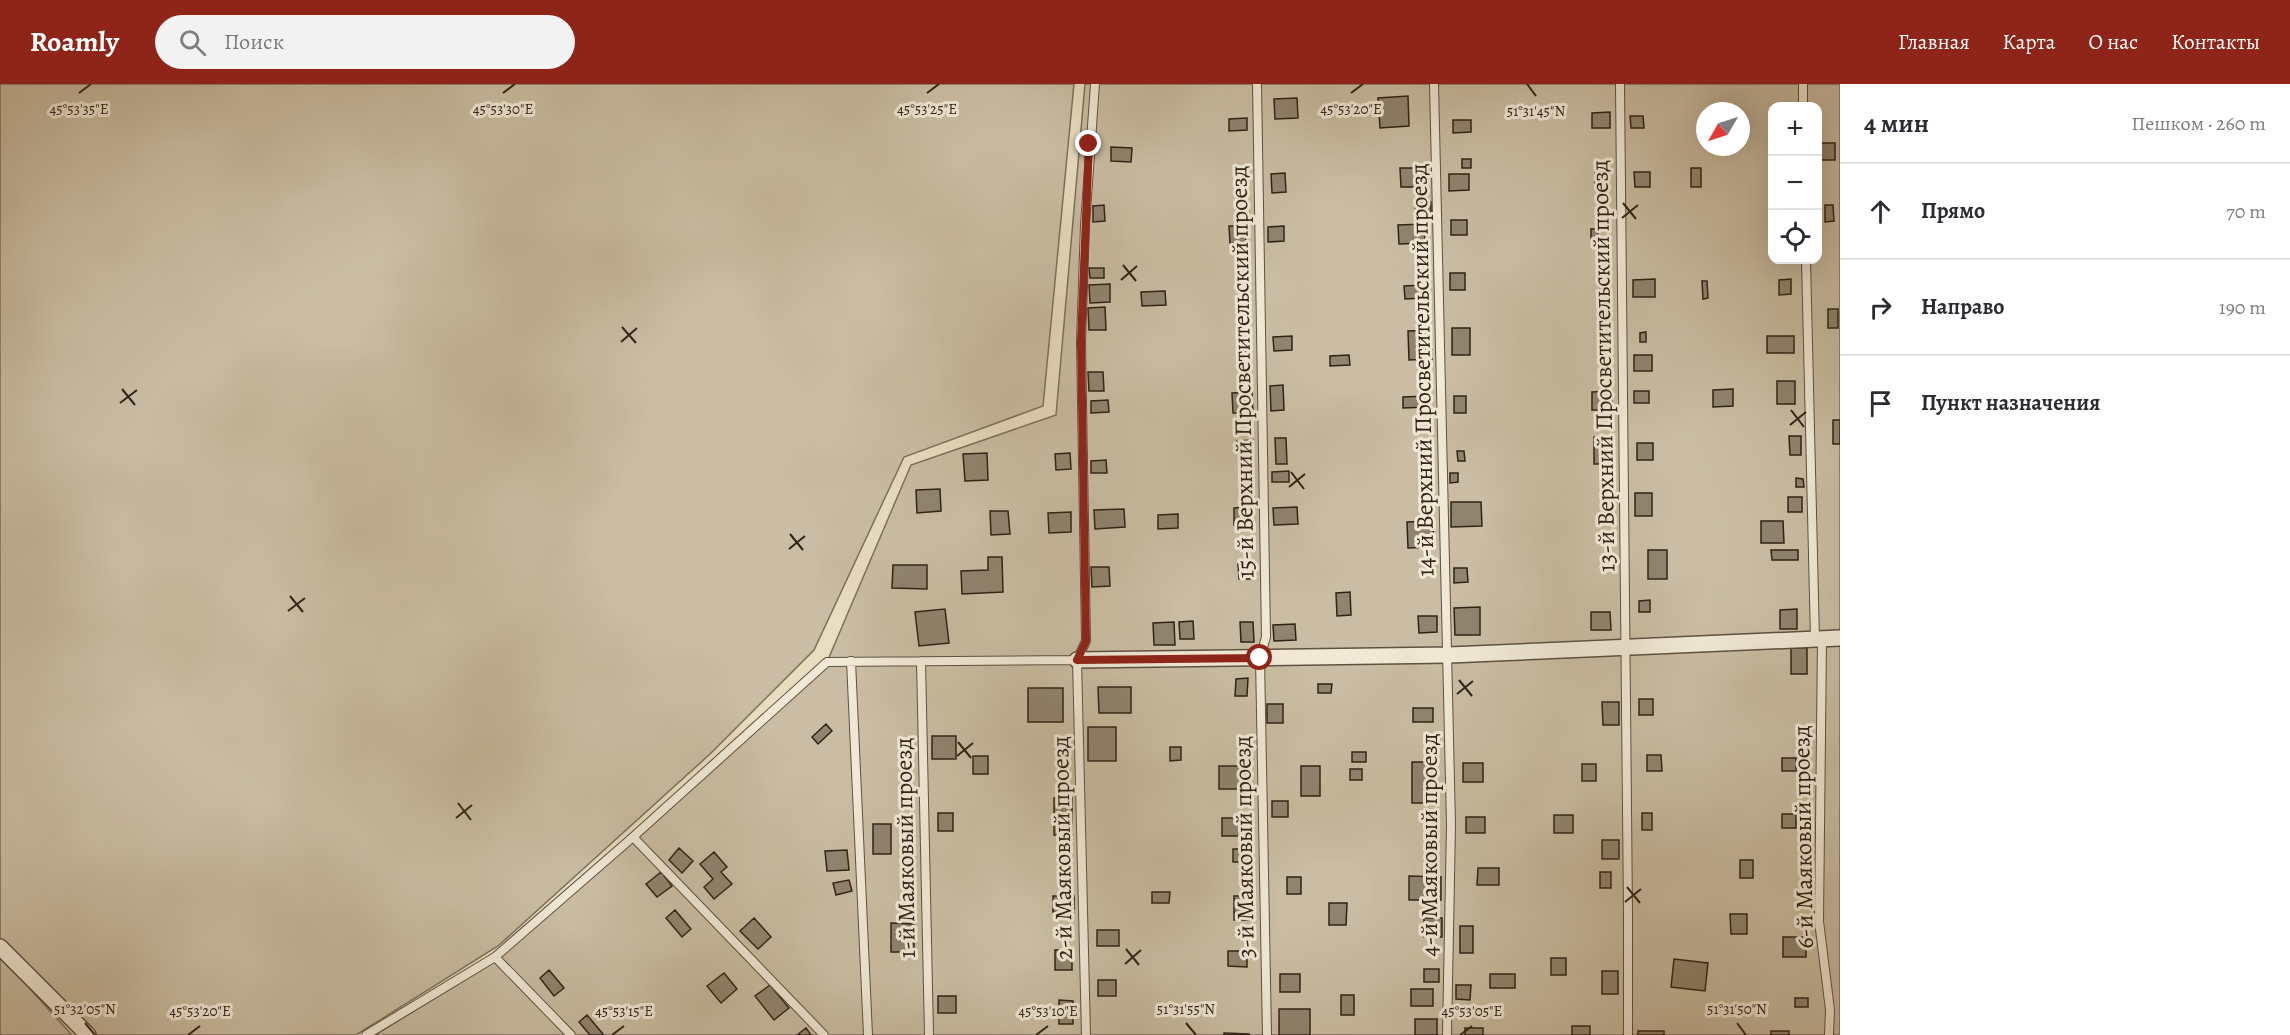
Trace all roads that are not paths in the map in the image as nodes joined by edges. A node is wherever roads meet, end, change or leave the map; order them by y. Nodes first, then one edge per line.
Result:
1 (1095, 84) edge
2 (1257, 84) edge
3 (1434, 84) edge
4 (1620, 84) edge
5 (1803, 84) edge
6 (1803, 102) edge
7 (1806, 264) edge
8 (1840, 638) edge
9 (1818, 639) junction
10 (1626, 647) junction
11 (1449, 655) junction
12 (1260, 658) junction
13 (1077, 660) junction
14 (851, 661) junction
15 (921, 661) junction
16 (633, 837) junction
17 (2, 954) edge
18 (495, 957) junction
19 (88, 1035) edge
20 (366, 1035) edge
21 (571, 1035) edge
22 (824, 1035) edge
23 (868, 1035) edge
24 (929, 1035) edge
25 (1086, 1035) edge
26 (1267, 1035) edge
27 (1446, 1035) edge
28 (1628, 1035) edge
29 (1828, 1035) edge

1 - 13 lane, 2-й Маяковый проезд
2 - 12 lane, 15-й Верхний Просветительский проезд
3 - 11 lane, 14-й Верхний Просветительский проезд
4 - 10 lane, 13-й Верхний Просветительский проезд
5 - 6 lane
7 - 9 lane, 6-й Маяковый проезд
8 - 9 street
9 - 10 street
9 - 29 lane, 6-й Маяковый проезд
10 - 11 street
10 - 28 lane, 13-й Верхний Просветительский проезд
11 - 12 street
11 - 27 lane, 4-й Маяковый проезд
12 - 13 street
12 - 26 lane, 3-й Маяковый проезд
13 - 15 lane
13 - 25 lane, 2-й Маяковый проезд
14 - 15 lane
14 - 16 lane
14 - 23 lane
15 - 24 lane, 1-й Маяковый проезд
16 - 18 lane
16 - 22 lane
17 - 19 street
18 - 20 lane
18 - 21 lane

